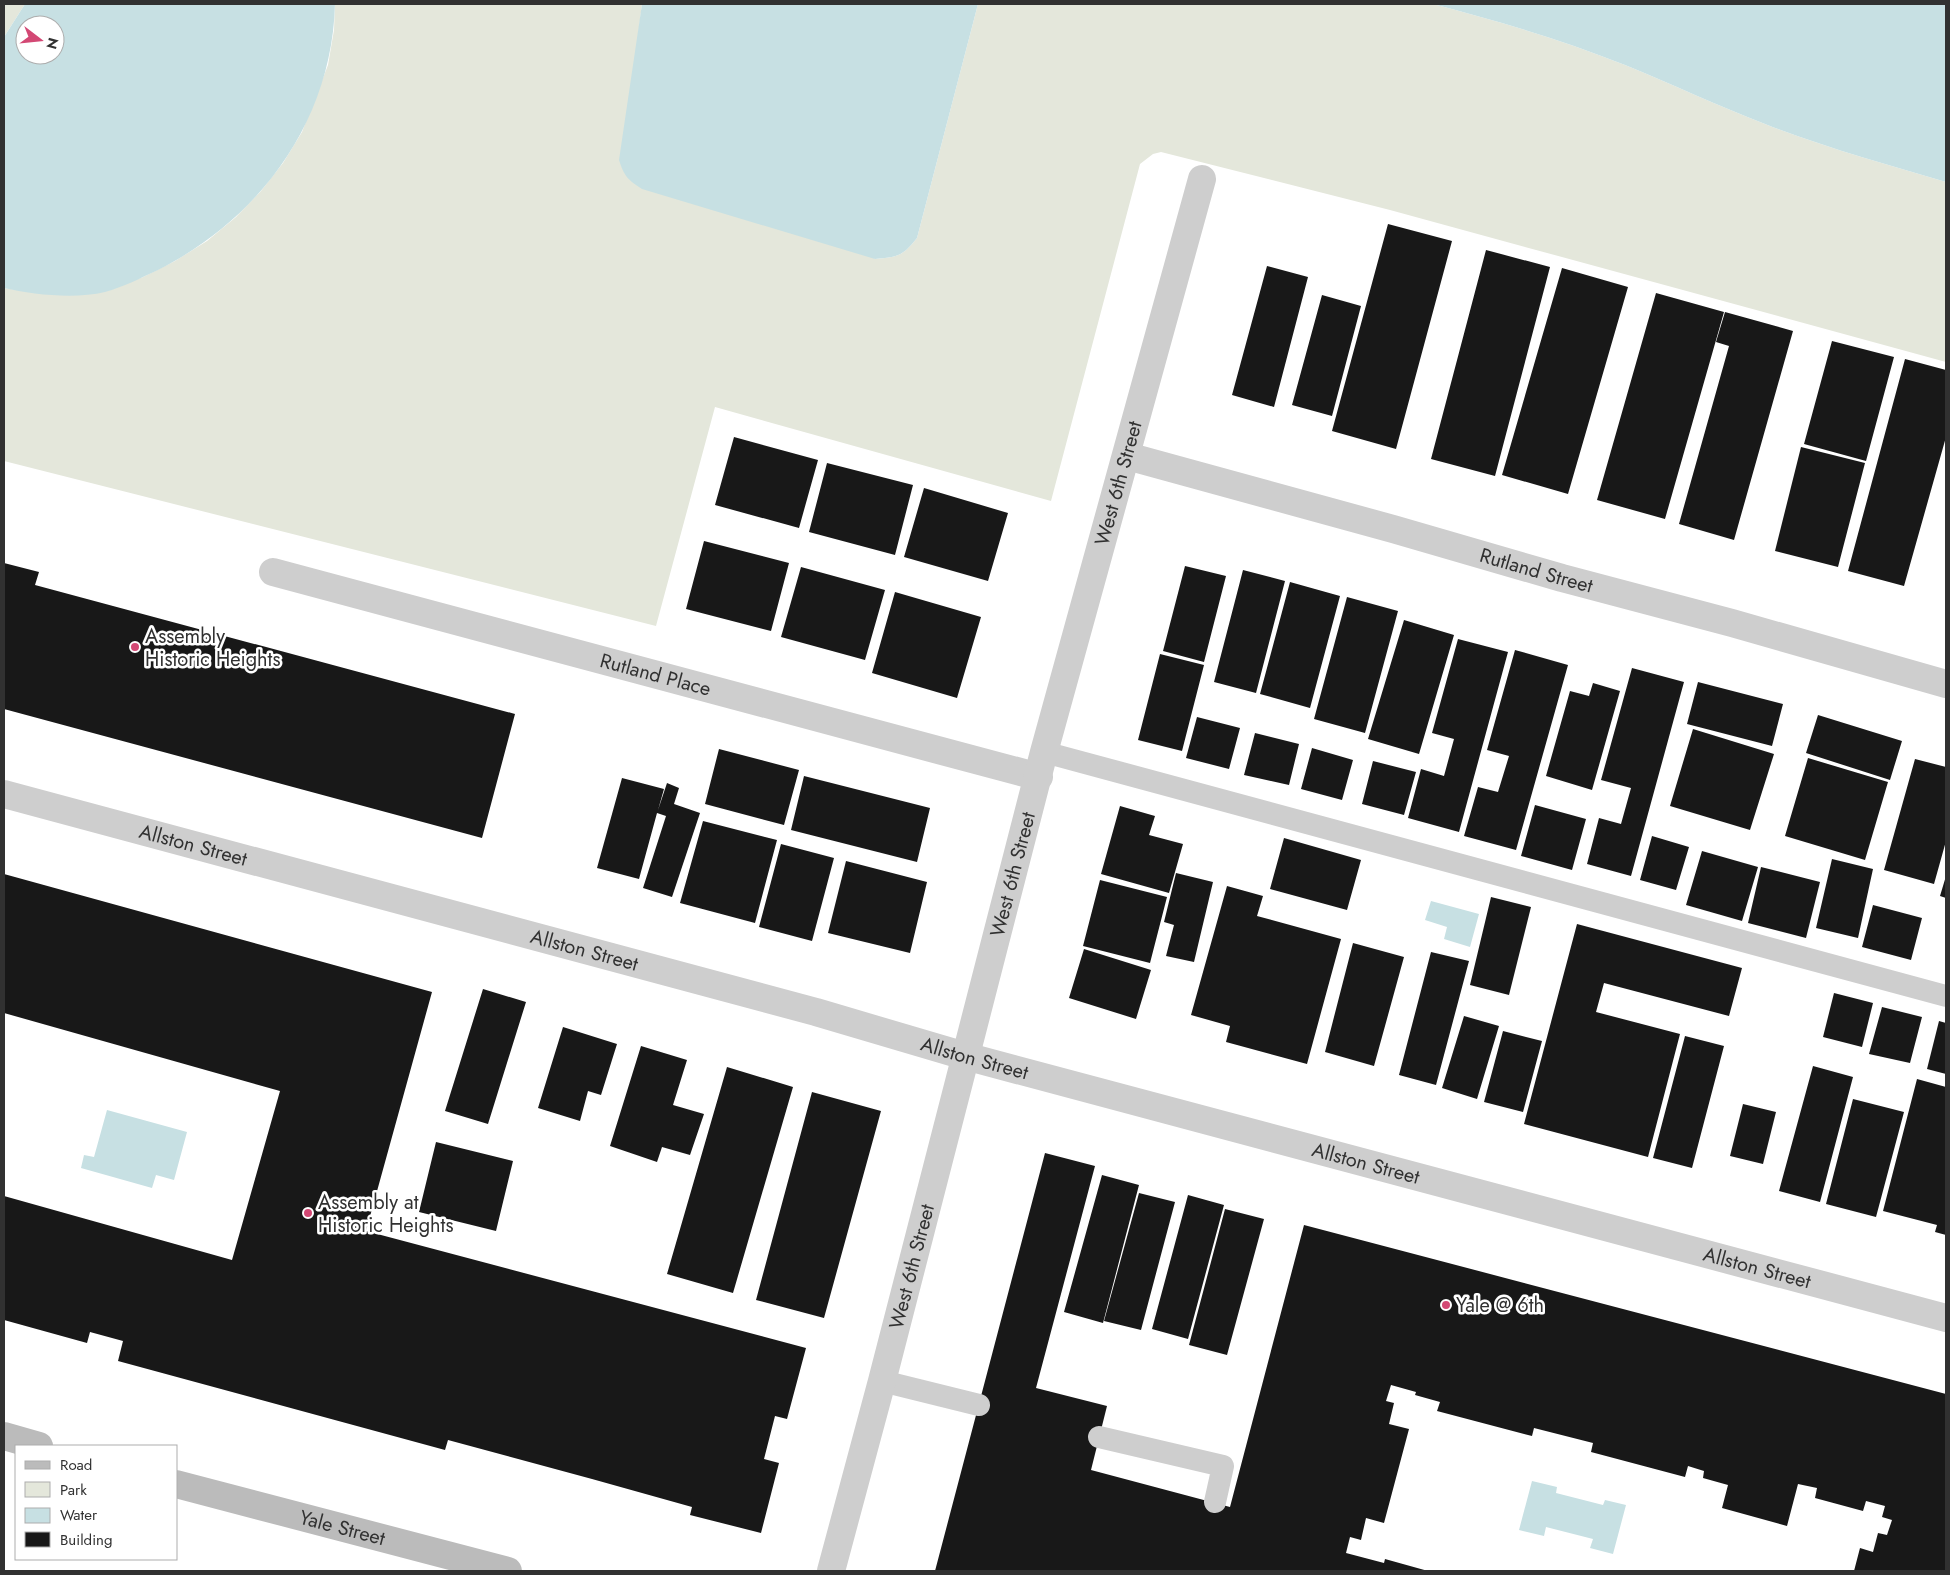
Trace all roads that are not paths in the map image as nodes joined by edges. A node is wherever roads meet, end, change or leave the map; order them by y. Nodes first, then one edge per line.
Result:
1 (1202, 179) dead end
2 (1127, 456) junction
3 (273, 572) dead end
4 (1946, 684) edge
5 (1042, 764) junction
6 (4, 794) edge
7 (1946, 996) edge
8 (965, 1056) junction
9 (1946, 1318) edge
10 (882, 1381) junction
11 (979, 1405) dead end
12 (4, 1436) edge
13 (1099, 1437) dead end
14 (36, 1445) edge
15 (178, 1485) edge
16 (1215, 1502) dead end
17 (508, 1571) edge
18 (831, 1571) edge

1 - 2 street, West 6th Street
2 - 4 street, Rutland Street
2 - 5 street, West 6th Street
3 - 5 street, Rutland Place
5 - 7 lane
5 - 8 street, West 6th Street
6 - 8 street, Allston Street
8 - 9 street, Allston Street
8 - 10 street, West 6th Street
10 - 11 lane
10 - 18 street, West 6th Street
12 - 14 main road
13 - 16 lane
15 - 17 main road, Yale Street

